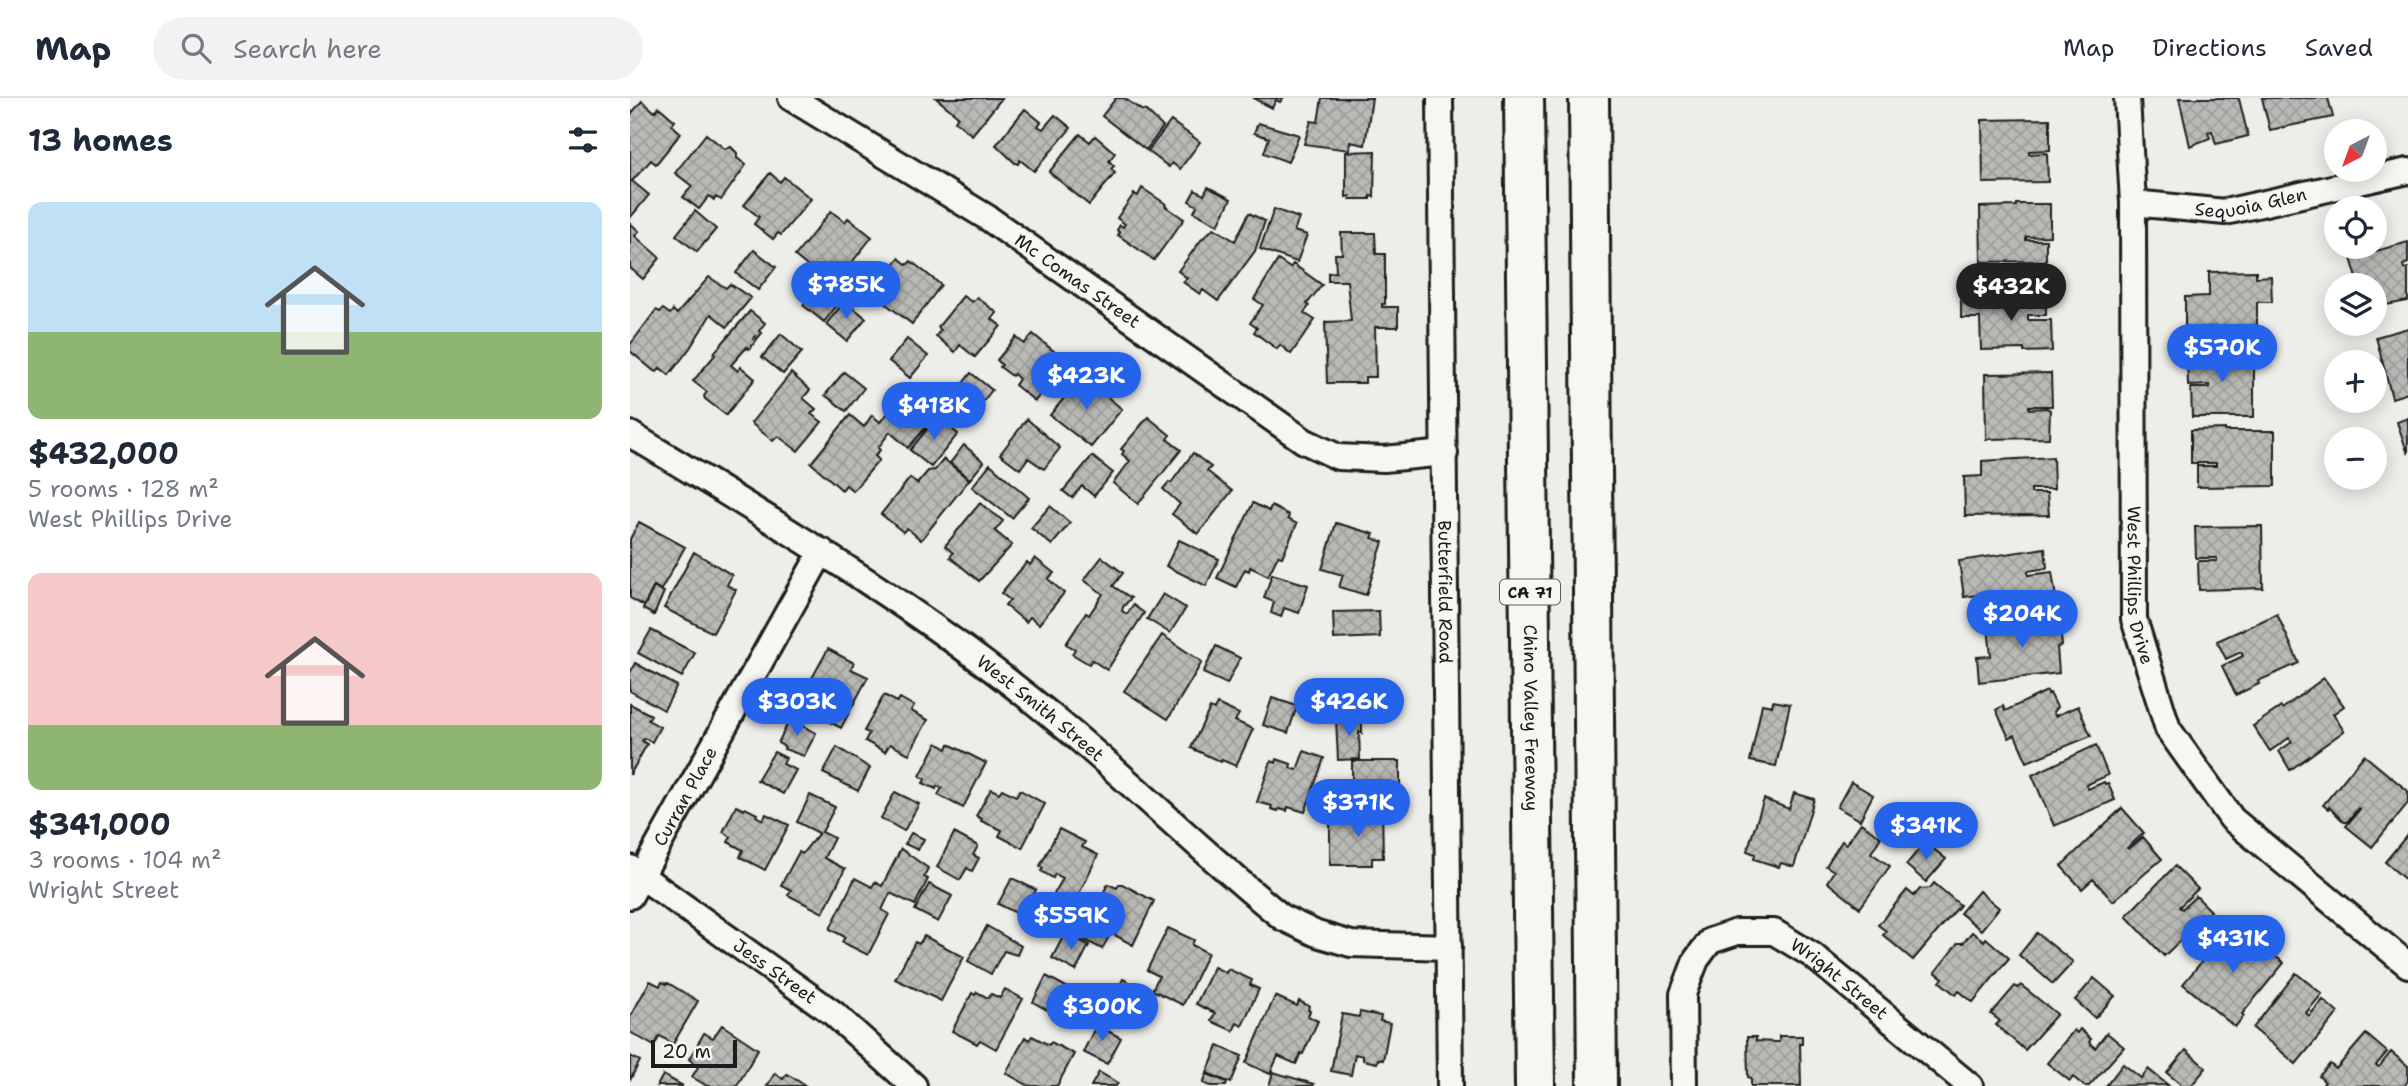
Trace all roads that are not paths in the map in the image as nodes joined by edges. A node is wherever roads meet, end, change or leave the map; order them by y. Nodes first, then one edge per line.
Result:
1 (791, 98) edge
2 (1440, 98) edge
3 (1524, 98) edge
4 (1589, 98) edge
5 (2127, 98) edge
6 (2408, 171) edge
7 (2133, 203) junction
8 (630, 434) edge
9 (1445, 453) junction
10 (822, 551) junction
11 (634, 880) edge
12 (1449, 947) junction
13 (2408, 965) edge
14 (914, 1086) edge
15 (1450, 1086) edge
16 (1535, 1086) edge
17 (1597, 1086) edge
18 (1684, 1086) edge
19 (1970, 1086) edge

1 - 9 street, Mc Comas Street
2 - 9 street, Butterfield Road
3 - 16 highway, Chino Valley Freeway / CA 71
4 - 17 highway
5 - 7 street, West Phillips Drive
6 - 7 street, Sequoia Glen
7 - 13 street, West Phillips Drive
8 - 10 street, West Smith Street
9 - 12 street, Butterfield Road
10 - 11 street, Curran Place
10 - 12 street, West Smith Street
11 - 14 street, Jess Street
12 - 15 street, Butterfield Road
18 - 19 street, Wright Street

